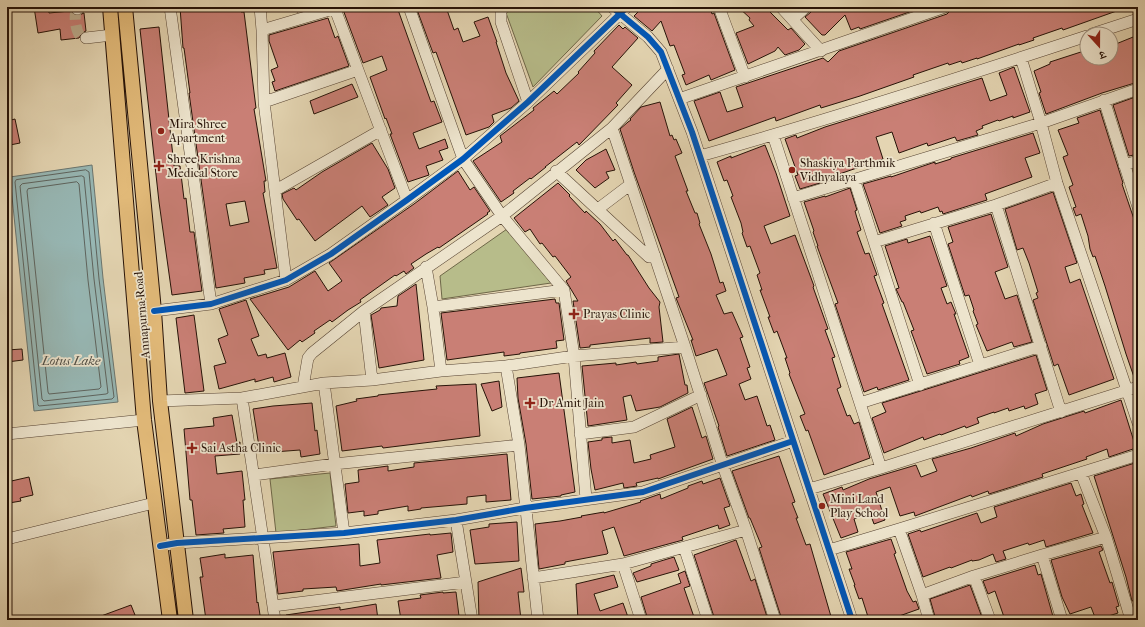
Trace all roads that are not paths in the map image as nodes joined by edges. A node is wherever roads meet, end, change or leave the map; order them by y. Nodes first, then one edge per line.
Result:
1 (110, 7) edge
2 (125, 7) edge
3 (170, 7) edge
4 (260, 7) edge
5 (409, 7) edge
6 (503, 7) edge
7 (719, 7) edge
8 (781, 7) edge
9 (806, 7) edge
10 (944, 7) edge
11 (620, 9) edge
12 (793, 19) junction
13 (1138, 19) edge
14 (1117, 26) edge
15 (262, 30) junction
16 (112, 35) junction
17 (86, 38) dead end
18 (1079, 39) edge
19 (821, 51) junction
20 (1021, 58) junction
21 (668, 69) junction
22 (358, 70) junction
23 (745, 77) junction
24 (1138, 89) edge
25 (679, 99) junction
26 (1104, 100) junction
27 (264, 102) junction
28 (528, 102) junction
29 (1041, 122) junction
30 (612, 128) junction
31 (380, 130) junction
32 (773, 135) junction
33 (700, 156) junction
34 (462, 159) junction
35 (1138, 161) edge
36 (1124, 165) junction
37 (556, 171) junction
38 (854, 179) junction
39 (1057, 183) junction
40 (631, 184) junction
41 (276, 190) junction
42 (793, 198) junction
43 (407, 200) junction
44 (996, 205) junction
45 (1138, 207) edge
46 (598, 209) junction
47 (502, 216) junction
48 (934, 223) junction
49 (874, 242) junction
50 (655, 256) junction
51 (426, 267) junction
52 (286, 280) junction
53 (564, 290) junction
54 (211, 304) junction
55 (433, 307) junction
56 (364, 311) junction
57 (154, 312) junction
58 (1041, 346) junction
59 (685, 347) junction
60 (574, 356) junction
61 (980, 365) junction
62 (506, 366) junction
63 (441, 371) junction
64 (372, 380) junction
65 (324, 383) junction
66 (920, 385) junction
67 (303, 387) junction
68 (1133, 388) edge
69 (701, 396) junction
70 (242, 398) junction
71 (160, 401) junction
72 (860, 403) junction
73 (1061, 412) junction
74 (144, 420) junction
75 (1138, 423) edge
76 (7, 434) edge
77 (580, 434) junction
78 (793, 441) junction
79 (519, 445) junction
80 (1138, 455) edge
81 (334, 464) junction
82 (723, 466) junction
83 (881, 468) junction
84 (1081, 473) junction
85 (254, 475) junction
86 (809, 488) junction
87 (586, 499) junction
88 (154, 503) junction
89 (525, 508) junction
90 (456, 520) junction
91 (899, 529) junction
92 (746, 530) junction
93 (344, 533) junction
94 (1106, 537) junction
95 (7, 539) edge
96 (262, 539) junction
97 (177, 543) junction
98 (160, 546) junction
99 (684, 547) junction
100 (829, 550) junction
101 (1042, 555) junction
102 (623, 564) junction
103 (974, 576) junction
104 (533, 578) junction
105 (466, 582) junction
106 (922, 595) junction
107 (273, 606) junction
108 (170, 620) edge
109 (186, 620) edge
110 (275, 620) edge
111 (472, 620) edge
112 (538, 620) edge
113 (641, 620) edge
114 (708, 620) edge
115 (775, 620) edge
116 (852, 620) edge
117 (929, 620) edge
118 (990, 620) edge
119 (1062, 620) edge
120 (1132, 620) edge

1 - 16 main road, Annapurna Road
2 - 57 main road, Annapurna Road
3 - 54 street
4 - 15 street
5 - 34 street
6 - 28 street
7 - 23 street
8 - 12 street
9 - 12 street
10 - 19 street
11 - 21 street
11 - 28 street
12 - 19 street
13 - 14 street
15 - 22 street
15 - 27 street
16 - 17 street
16 - 74 main road, Annapurna Road
18 - 20 street
19 - 23 street
20 - 29 street
20 - 32 street
21 - 25 street
21 - 30 street
22 - 27 street
22 - 31 street
23 - 25 street
24 - 26 street
25 - 33 street
26 - 29 street
26 - 36 street
27 - 41 street
28 - 34 street
29 - 38 street
29 - 39 street
30 - 37 street
30 - 40 street
31 - 41 street
31 - 43 street
32 - 33 street
32 - 42 street
33 - 78 street
34 - 43 street
34 - 47 street
35 - 36 street
36 - 45 street
37 - 46 street
37 - 47 street
38 - 42 street
38 - 49 street
39 - 44 street
39 - 68 street
40 - 46 street
40 - 50 street
41 - 52 street
42 - 72 street
43 - 52 street
44 - 48 street
44 - 58 street
46 - 50 street
47 - 51 street
47 - 53 street
48 - 49 street
48 - 61 street
49 - 66 street
50 - 59 street
51 - 55 street
51 - 56 street
52 - 54 street
53 - 55 street
53 - 60 street
54 - 57 street
55 - 63 street
56 - 64 street
56 - 67 street
57 - 71 main road, Annapurna Road
58 - 61 street
58 - 73 street
59 - 60 street
59 - 69 street
60 - 62 street
60 - 77 street
61 - 66 street
62 - 63 street
62 - 79 street
63 - 64 street
64 - 65 street
65 - 67 street
65 - 81 street
66 - 72 street
67 - 70 street
68 - 73 street
68 - 75 street
69 - 77 street
69 - 82 street
70 - 71 street
70 - 85 street
71 - 97 main road, Annapurna Road
72 - 83 street
73 - 83 street
74 - 76 street
74 - 88 main road, Annapurna Road
77 - 87 street
78 - 82 street
78 - 86 street
79 - 81 street
79 - 89 street
80 - 84 street
81 - 85 street
81 - 93 street
82 - 87 street
82 - 92 street
83 - 86 street
84 - 91 street
84 - 94 street
85 - 96 street
86 - 100 street
87 - 89 street
88 - 95 street
88 - 98 main road, Annapurna Road
89 - 90 street
89 - 104 street
90 - 93 street
90 - 105 street
91 - 100 street
91 - 106 street
92 - 99 street
92 - 115 street
93 - 96 street
94 - 101 street
94 - 120 street
96 - 97 street
96 - 107 street
97 - 98 street
97 - 109 main road, Annapurna Road
98 - 108 main road, Annapurna Road
99 - 102 street
99 - 114 street
100 - 116 street
101 - 103 street
101 - 119 street
102 - 104 street
102 - 113 street
103 - 106 street
103 - 118 street
104 - 112 street
105 - 107 street
105 - 111 street
106 - 117 street
107 - 110 street

